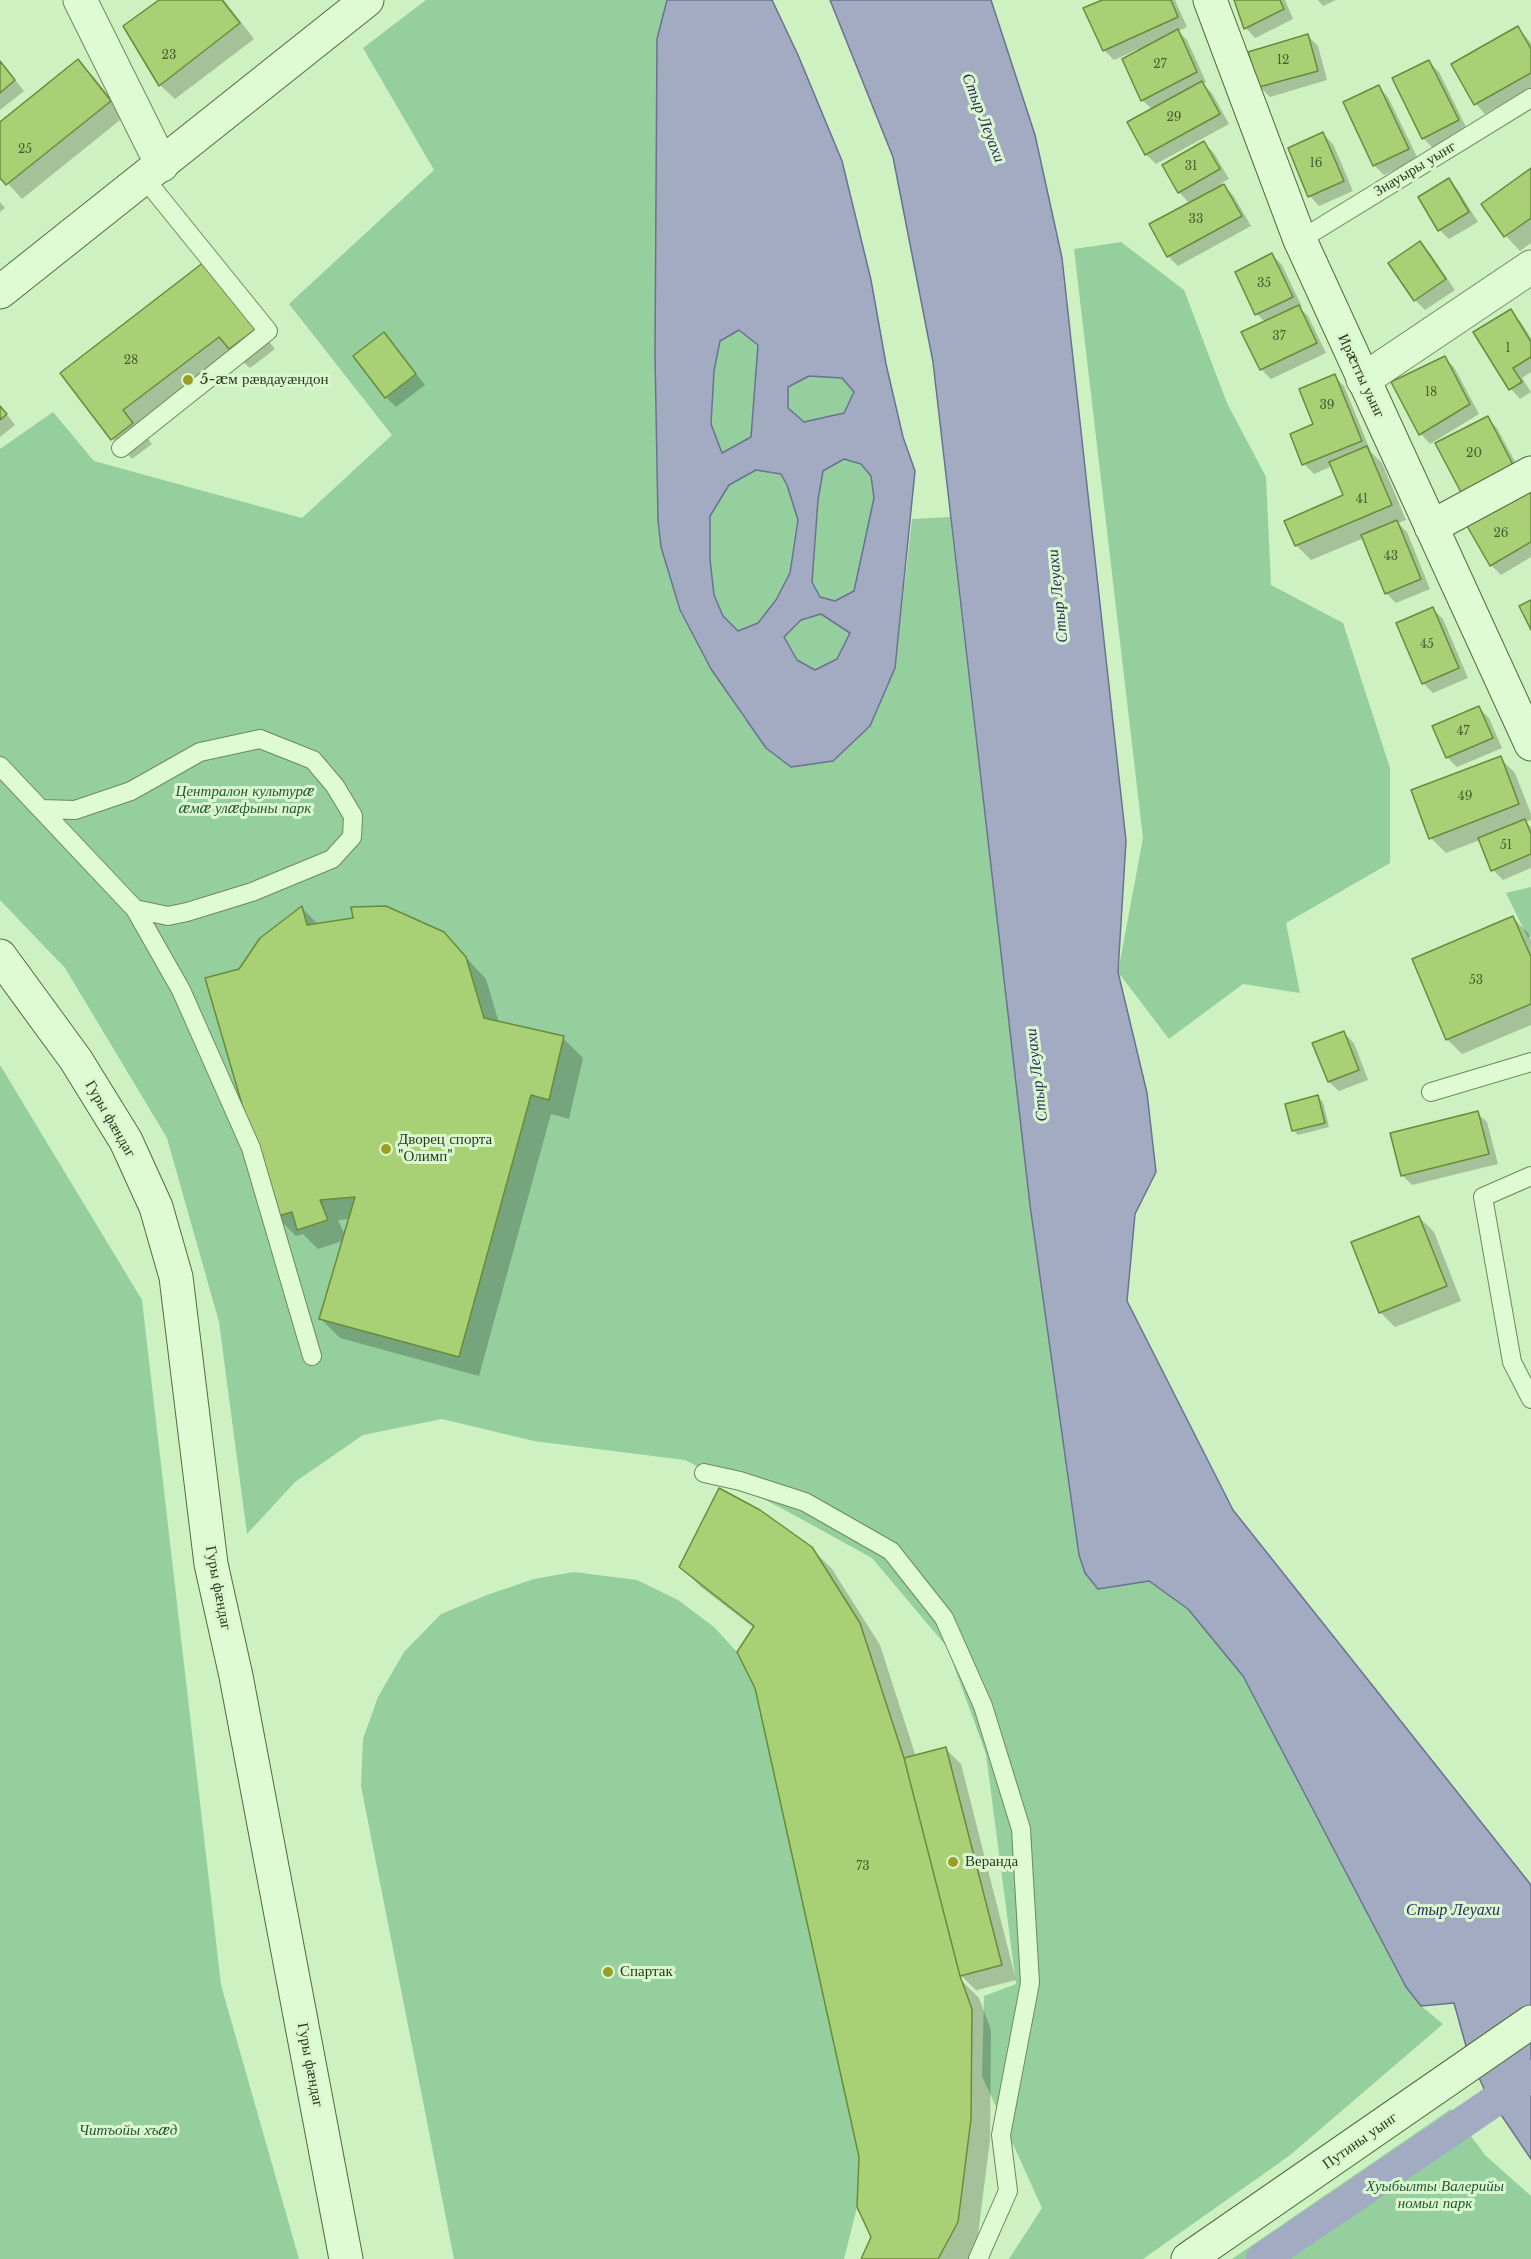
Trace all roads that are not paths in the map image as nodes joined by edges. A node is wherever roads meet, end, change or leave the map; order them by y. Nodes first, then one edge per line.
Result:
1 (80, 0) edge
2 (367, 0) edge
3 (1210, 0) edge
4 (1531, 99) edge
5 (153, 172) junction
6 (1300, 240) junction
7 (1531, 267) edge
8 (0, 292) edge
9 (1363, 380) junction
10 (121, 448) dead end
11 (1531, 473) edge
12 (1431, 527) junction
13 (1531, 744) edge
14 (0, 766) edge
15 (41, 809) junction
16 (135, 909) junction
17 (0, 956) edge
18 (1531, 1062) edge
19 (1431, 1092) dead end
20 (1531, 1176) edge
21 (312, 1356) dead end
22 (1531, 1399) edge
23 (704, 1473) dead end
24 (1531, 2022) edge
25 (346, 2259) edge
26 (978, 2259) edge
27 (1188, 2259) edge

1 - 5 street
2 - 5 street
3 - 6 street, Ирæтты уынг
4 - 6 lane, Знауыры уынг
5 - 8 street
5 - 10 lane
6 - 9 street, Ирæтты уынг
7 - 9 street
9 - 12 street, Ирæтты уынг
11 - 12 street
12 - 13 street, Ирæтты уынг
14 - 15 lane
15 - 16 lane
15 - 16 lane
16 - 21 lane
17 - 25 street, Гуры фӕндаг
18 - 19 lane
20 - 22 lane
23 - 26 lane
24 - 27 street, Путины уынг

